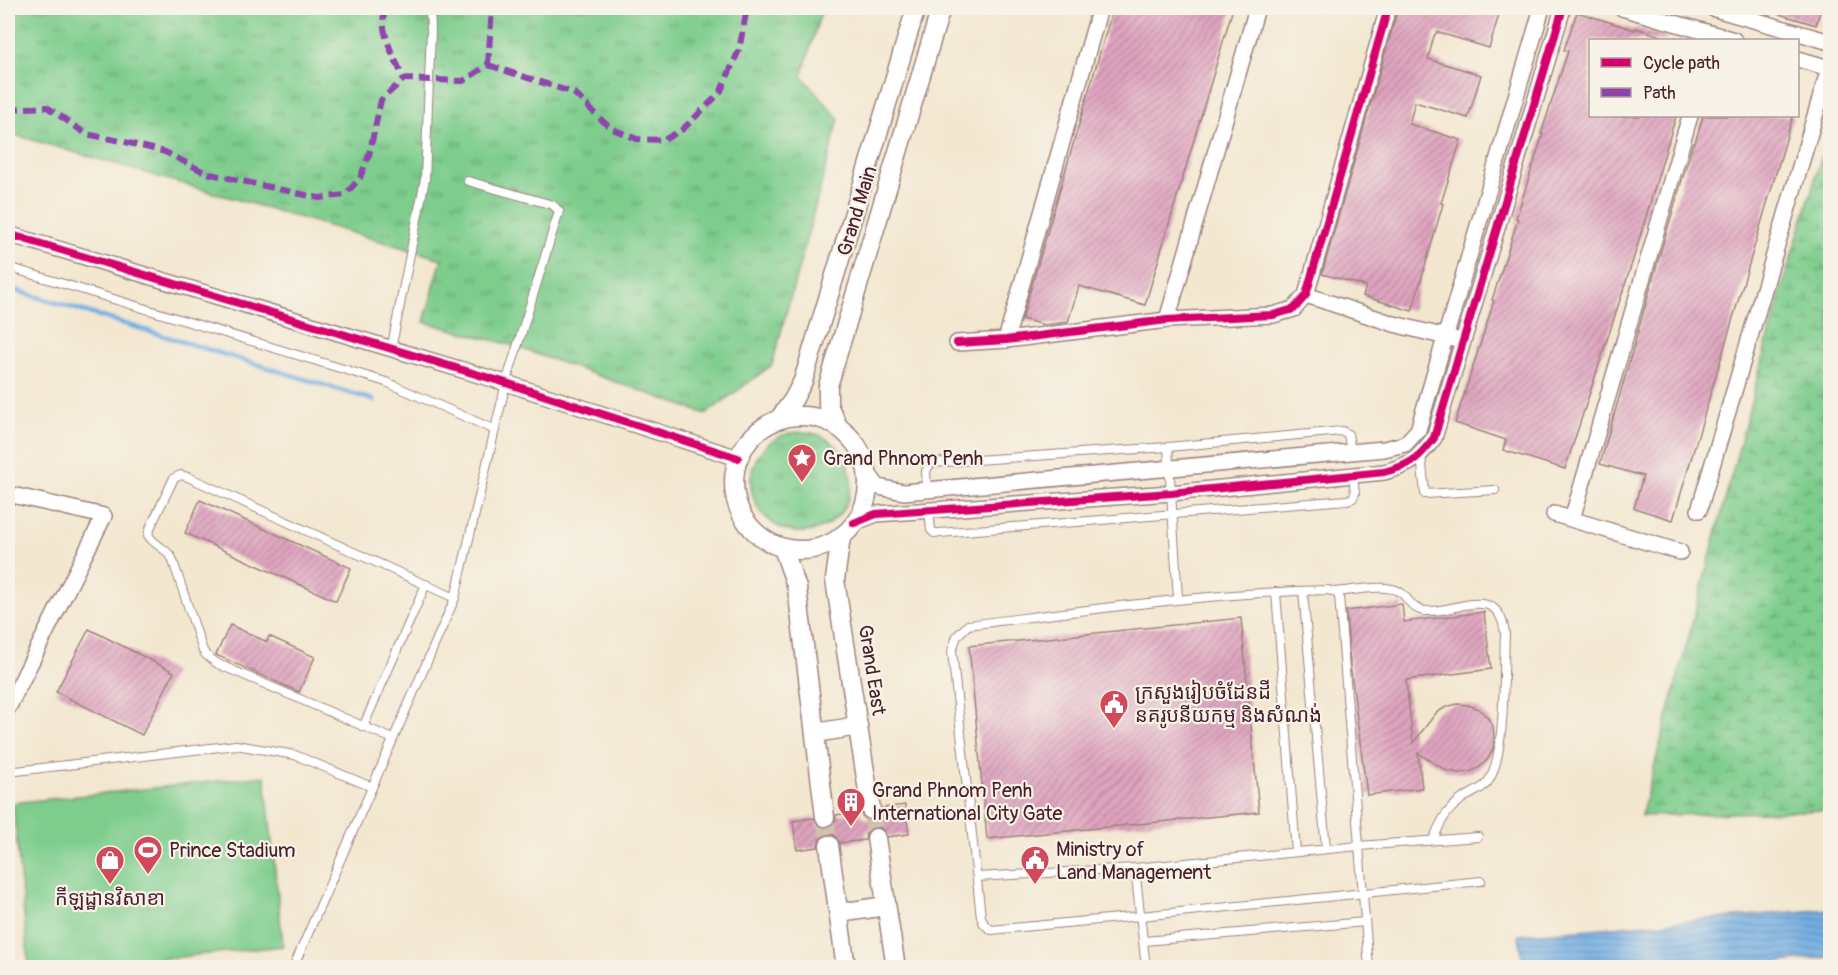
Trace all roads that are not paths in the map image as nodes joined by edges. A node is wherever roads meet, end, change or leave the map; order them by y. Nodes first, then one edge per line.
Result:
1 (430, 8) edge
2 (916, 8) edge
3 (941, 8) edge
4 (1100, 8) edge
5 (1257, 8) edge
6 (1388, 8) edge
7 (1542, 8) edge
8 (1563, 8) edge
9 (1622, 8) edge
10 (1718, 8) edge
11 (1713, 38) edge
12 (1830, 42) edge
13 (1799, 59) edge
14 (1830, 67) edge
15 (1690, 117) edge
16 (468, 181) dead end
17 (8, 234) edge
18 (8, 267) edge
19 (1306, 295) junction
20 (1167, 320) junction
21 (1445, 337) junction
22 (1006, 340) junction
23 (1463, 342) junction
24 (957, 344) dead end
25 (391, 350) junction
26 (506, 384) junction
27 (779, 419) junction
28 (838, 426) junction
29 (495, 430) junction
30 (1410, 440) junction
31 (1168, 447) junction
32 (1351, 453) junction
33 (1421, 455) junction
34 (738, 458) junction
35 (1169, 470) junction
36 (867, 472) junction
37 (1353, 475) junction
38 (927, 490) junction
39 (1495, 490) dead end
40 (1171, 493) junction
41 (8, 494) edge
42 (1699, 510) dead end
43 (929, 511) junction
44 (1172, 514) junction
45 (1554, 514) dead end
46 (1572, 519) junction
47 (854, 523) junction
48 (841, 536) junction
49 (783, 548) junction
50 (1680, 552) dead end
51 (426, 585) junction
52 (1303, 591) junction
53 (1275, 592) junction
54 (1335, 592) junction
55 (455, 598) junction
56 (1178, 598) junction
57 (8, 708) edge
58 (858, 726) junction
59 (363, 727) junction
60 (816, 733) junction
61 (393, 740) junction
62 (8, 772) edge
63 (372, 787) junction
64 (871, 810) tunnel mouth
65 (825, 817) tunnel mouth
66 (1478, 837) dead end
67 (876, 838) tunnel mouth
68 (1433, 840) junction
69 (829, 845) tunnel mouth
70 (1359, 846) junction
71 (1326, 849) junction
72 (1296, 852) junction
73 (1135, 868) junction
74 (977, 877) junction
75 (1481, 881) dead end
76 (1363, 893) junction
77 (886, 906) junction
78 (839, 913) junction
79 (1141, 916) junction
80 (1365, 922) junction
81 (1144, 941) junction
82 (292, 968) edge
83 (846, 968) edge
84 (896, 968) edge
85 (1146, 968) edge
86 (1369, 968) edge

1 - 25 lane
2 - 27 street, Grand Main
3 - 28 street, Grand Main
4 - 22 street
5 - 20 street
6 - 19 street
7 - 21 street
8 - 23 street
9 - 11 street
10 - 11 street
10 - 12 street
13 - 14 street
14 - 42 street
15 - 46 street
16 - 26 lane
17 - 25 street
18 - 29 lane
19 - 20 street
19 - 21 street
20 - 22 street
21 - 23 street
21 - 30 street
22 - 24 street
23 - 33 street
25 - 26 street
26 - 29 lane
26 - 34 street
27 - 28 street
27 - 34 street
28 - 36 street
29 - 55 lane
30 - 32 street
30 - 33 street
31 - 32 lane
31 - 35 lane
31 - 38 lane
32 - 35 street
32 - 37 street
33 - 37 street
33 - 39 lane
34 - 49 street
35 - 38 street
35 - 40 lane
36 - 38 street
36 - 47 street
37 - 40 street
37 - 44 lane
40 - 43 street
40 - 44 lane
41 - 57 street
43 - 44 lane
43 - 47 street
44 - 56 lane
45 - 46 street
46 - 50 street
47 - 48 street
48 - 49 street
48 - 58 street, Grand East
49 - 60 street
51 - 55 lane
51 - 59 lane
51 - 59 lane
52 - 53 lane
52 - 54 lane
52 - 71 lane
53 - 56 lane
53 - 72 lane
54 - 68 lane
54 - 70 lane
55 - 61 lane
56 - 74 lane
58 - 60 street
58 - 64 street, Grand East
59 - 61 lane
60 - 65 street
61 - 63 lane
62 - 63 lane
63 - 82 lane
66 - 68 lane
67 - 77 street
68 - 70 lane
69 - 78 street
70 - 71 lane
70 - 76 lane
71 - 72 lane
72 - 73 lane
73 - 74 lane
73 - 79 lane
74 - 79 lane
75 - 76 lane
76 - 79 lane
76 - 80 lane
77 - 78 street
77 - 84 street
78 - 83 street
79 - 81 lane
80 - 81 lane
80 - 86 lane
81 - 85 lane

